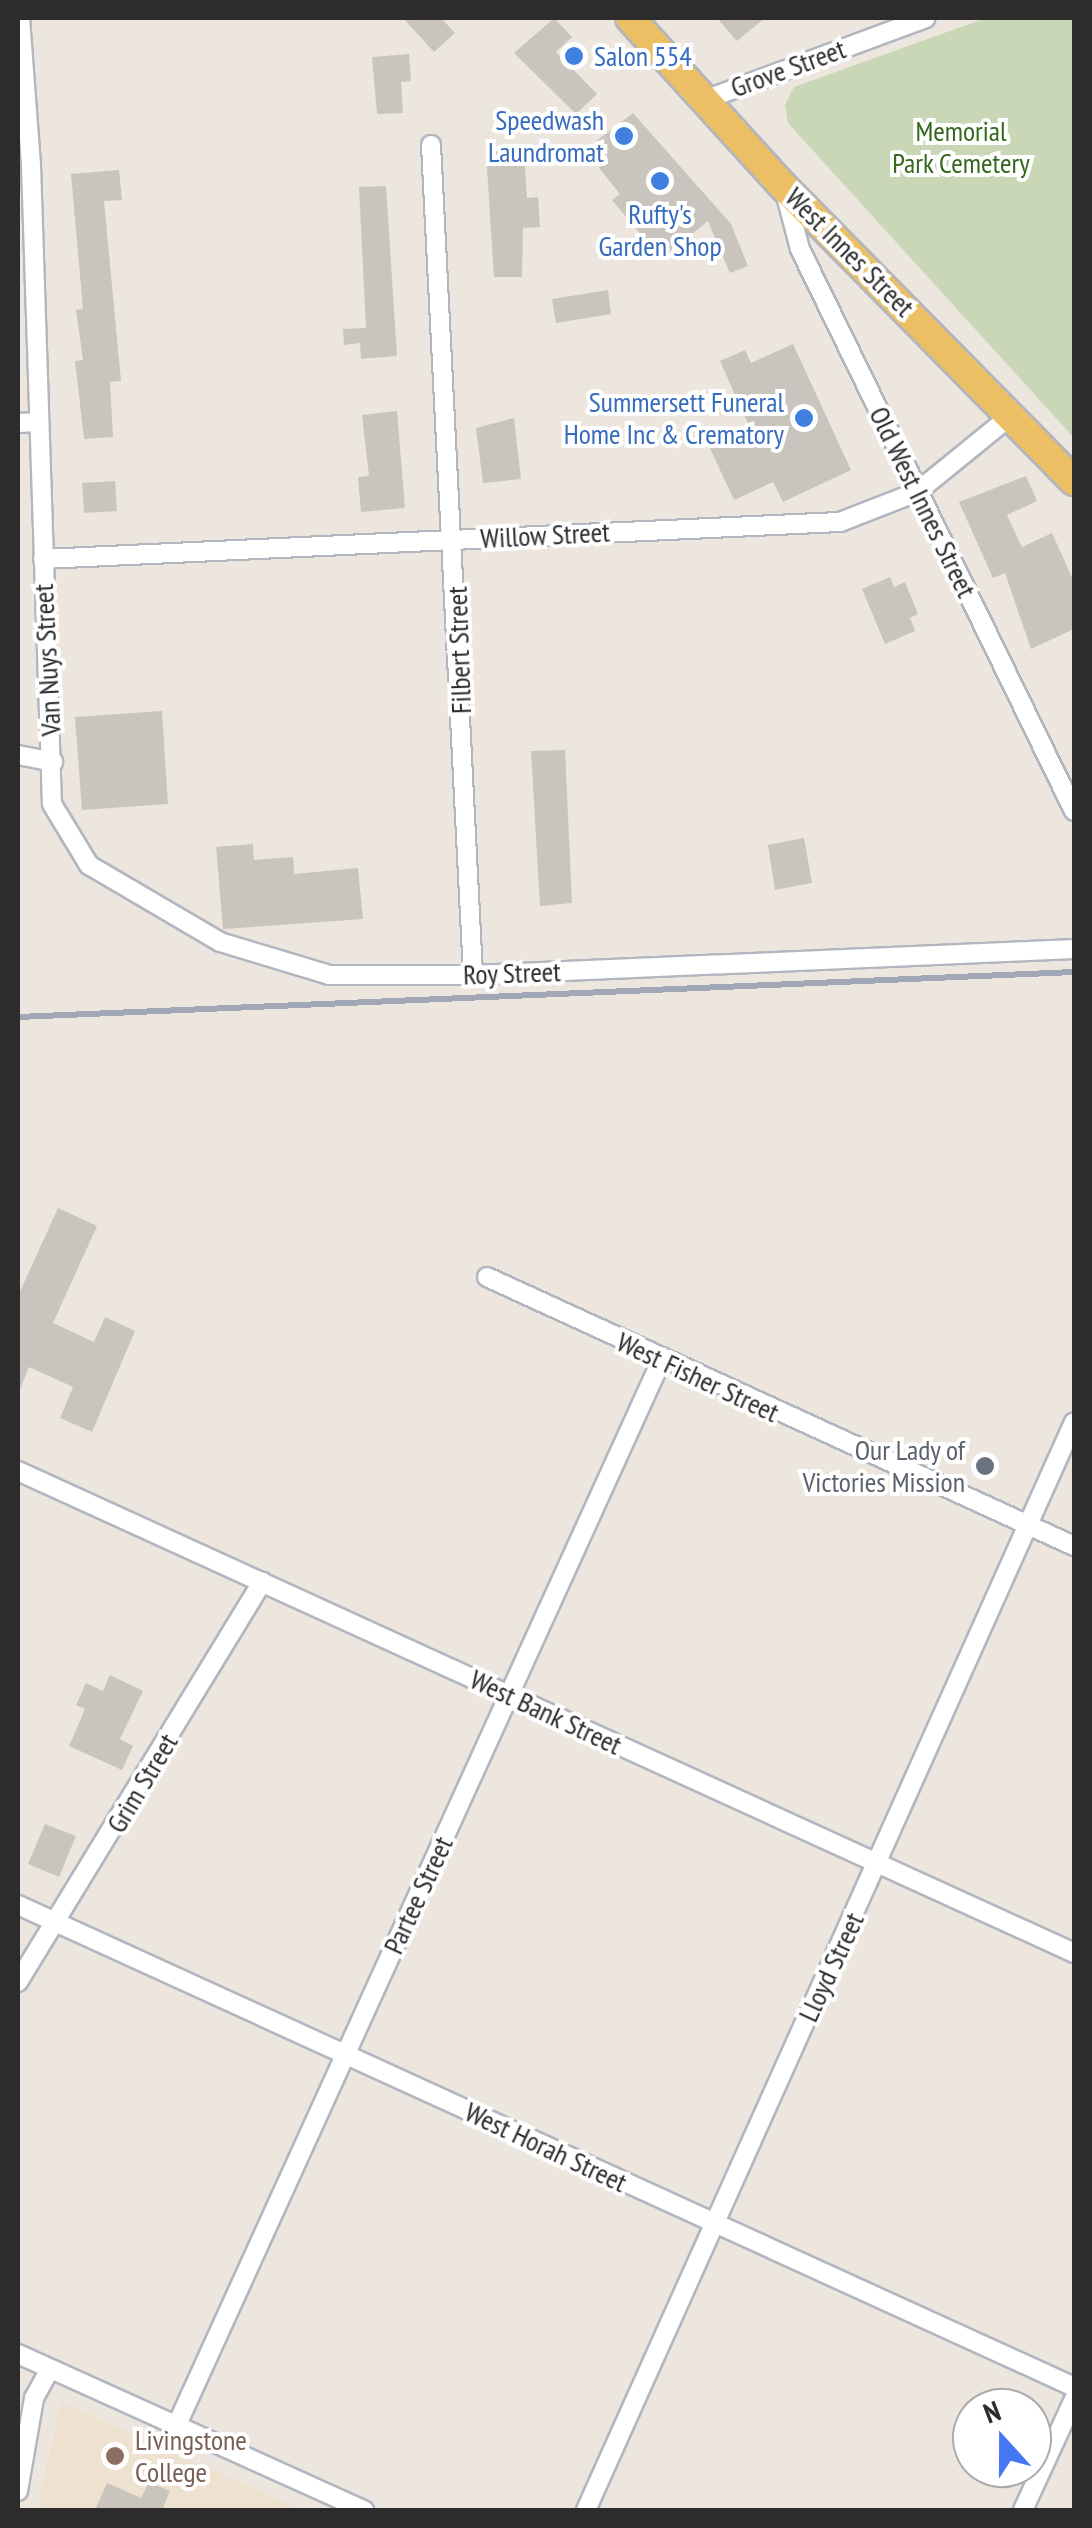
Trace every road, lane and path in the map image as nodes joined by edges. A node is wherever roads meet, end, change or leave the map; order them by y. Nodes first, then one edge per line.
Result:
1 (20, 18) edge
2 (630, 18) edge
3 (926, 18) edge
4 (707, 98) junction
5 (431, 145) dead end
6 (784, 187) junction
7 (1013, 414) junction
8 (38, 422) junction
9 (18, 423) edge
10 (1074, 481) edge
11 (918, 492) junction
12 (454, 539) junction
13 (42, 558) junction
14 (18, 755) edge
15 (52, 762) junction
16 (1074, 812) edge
17 (1074, 949) edge
18 (473, 976) junction
19 (487, 1277) dead end
20 (660, 1361) junction
21 (1074, 1422) edge
22 (18, 1471) edge
23 (1028, 1526) junction
24 (1074, 1546) edge
25 (262, 1582) junction
26 (511, 1695) junction
27 (879, 1866) junction
28 (18, 1905) edge
29 (55, 1922) junction
30 (1074, 1953) edge
31 (18, 1982) edge
32 (344, 2054) junction
33 (711, 2222) junction
34 (18, 2354) edge
35 (50, 2368) junction
36 (1074, 2387) edge
37 (1074, 2399) edge
38 (175, 2429) junction
39 (18, 2491) edge
40 (364, 2510) edge
41 (586, 2510) edge
42 (1023, 2510) edge

1 - 8 street, Van Nuys Street
2 - 4 main road, West Innes Street
3 - 4 street, Grove Street
4 - 6 main road, West Innes Street
5 - 12 street, Filbert Street
6 - 7 main road, West Innes Street
6 - 11 street, Old West Innes Street
7 - 10 main road, West Innes Street
7 - 11 street, Willow Street
8 - 9 street
8 - 13 street, Van Nuys Street
11 - 12 street, Willow Street
11 - 16 street, Old West Innes Street
12 - 13 street, Willow Street
12 - 18 street, Filbert Street
13 - 15 street, Van Nuys Street
14 - 15 street
15 - 18 street, Roy Street
17 - 18 street, Roy Street
19 - 20 street, West Fisher Street
20 - 23 street, West Fisher Street
20 - 26 street, Partee Street
21 - 23 street, Lloyd Street
22 - 25 street, West Bank Street
23 - 24 street, West Fisher Street
23 - 27 street, Lloyd Street
25 - 26 street, West Bank Street
25 - 29 street, Grim Street
26 - 27 street, West Bank Street
26 - 32 street, Partee Street
27 - 30 street, West Bank Street
27 - 33 street, Lloyd Street
28 - 29 street, West Horah Street
29 - 31 street, Grim Street
29 - 32 street, West Horah Street
32 - 33 street, West Horah Street
32 - 38 street, Partee Street
33 - 36 street, West Horah Street
33 - 41 street, Lloyd Street
34 - 35 street
35 - 38 street
35 - 39 street
37 - 42 street
38 - 40 street

